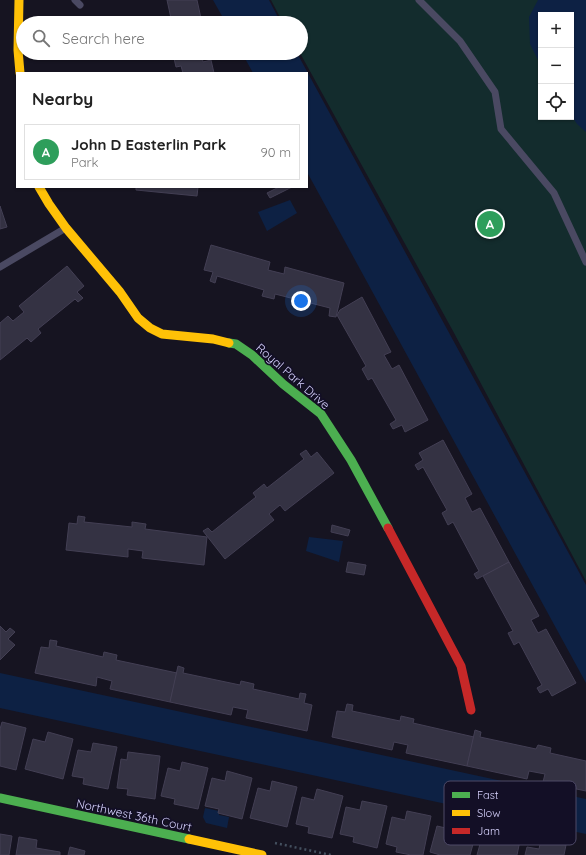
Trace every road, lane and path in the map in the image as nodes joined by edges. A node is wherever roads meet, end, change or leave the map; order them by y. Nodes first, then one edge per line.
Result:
1 (20, 0) edge
2 (419, 0) edge
3 (19, 16) edge
4 (19, 60) edge
5 (20, 72) edge
6 (40, 188) edge
7 (66, 228) junction
8 (586, 262) edge
9 (0, 267) edge
10 (471, 710) dead end
11 (0, 798) edge
12 (262, 855) edge

1 - 3 street
2 - 8 lane
4 - 5 street
6 - 7 street, Royal Park Drive
7 - 9 lane
7 - 10 street, Royal Park Drive
11 - 12 street, Northwest 36th Court

